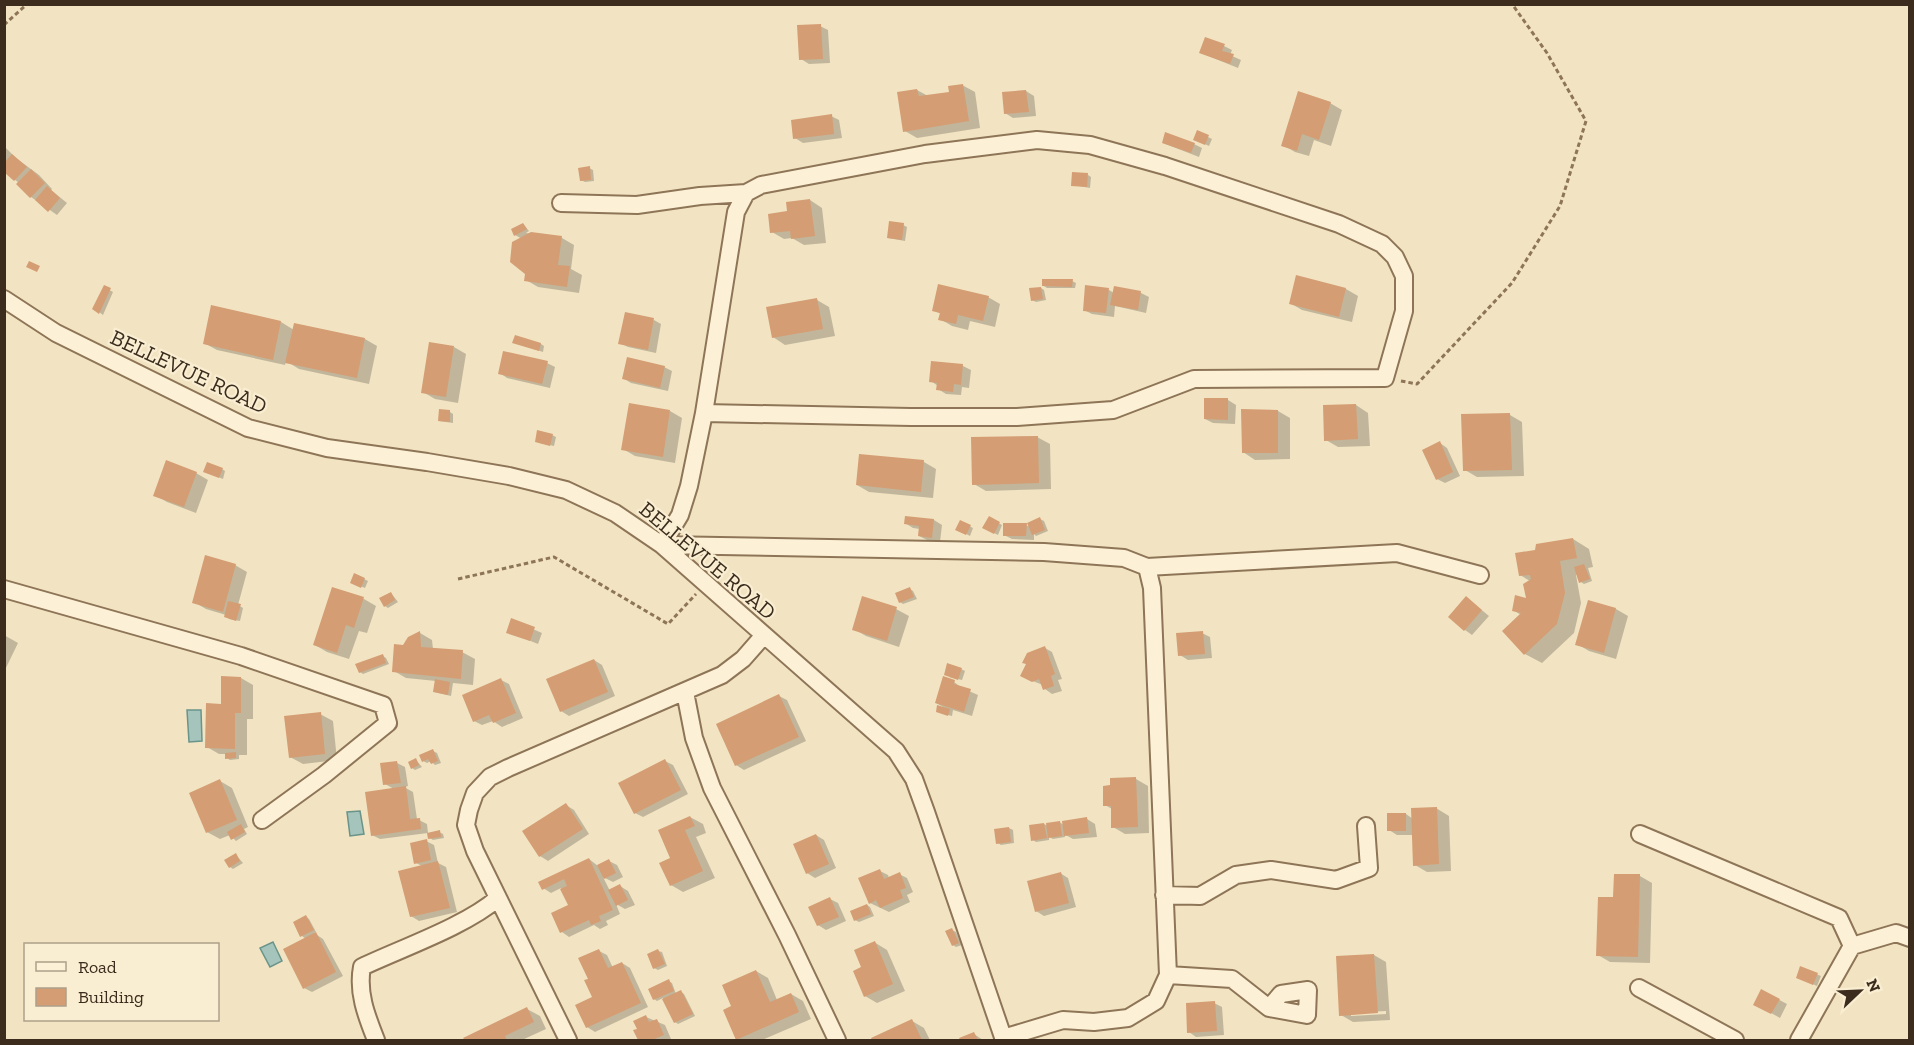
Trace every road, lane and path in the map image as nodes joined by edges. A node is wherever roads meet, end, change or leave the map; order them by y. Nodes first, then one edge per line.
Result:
1 (27, 4) edge
2 (1512, 4) edge
3 (4, 25) edge
4 (746, 193) junction
5 (561, 203) dead end
6 (4, 298) edge
7 (1385, 378) junction
8 (704, 413) junction
9 (662, 545) junction
10 (1147, 567) junction
11 (1480, 575) dead end
12 (458, 579) dead end
13 (705, 583) junction
14 (4, 589) edge
15 (764, 635) junction
16 (685, 692) junction
17 (262, 820) dead end
18 (1366, 825) dead end
19 (1640, 834) dead end
20 (1164, 895) junction
21 (498, 898) junction
22 (1910, 938) edge
23 (1852, 946) junction
24 (1168, 975) junction
25 (1639, 988) dead end
26 (1269, 1008) dead end
27 (1004, 1039) edge
28 (376, 1041) edge
29 (568, 1041) edge
30 (837, 1041) edge
31 (1735, 1041) edge
32 (1800, 1041) edge

1 - 3 path
2 - 7 path
4 - 5 street
4 - 7 street
4 - 8 street
6 - 9 street, BELLEVUE ROAD
7 - 8 street
8 - 9 street
9 - 10 street
9 - 13 street, BELLEVUE ROAD
10 - 11 street
10 - 20 street
12 - 13 path
13 - 15 street, BELLEVUE ROAD
14 - 17 street
15 - 16 street
15 - 27 street, BELLEVUE ROAD
16 - 21 street
16 - 30 street
18 - 20 street
19 - 23 street
20 - 24 street
21 - 28 street
21 - 29 street
22 - 23 street
23 - 32 street
24 - 26 street
24 - 27 street
25 - 31 street

